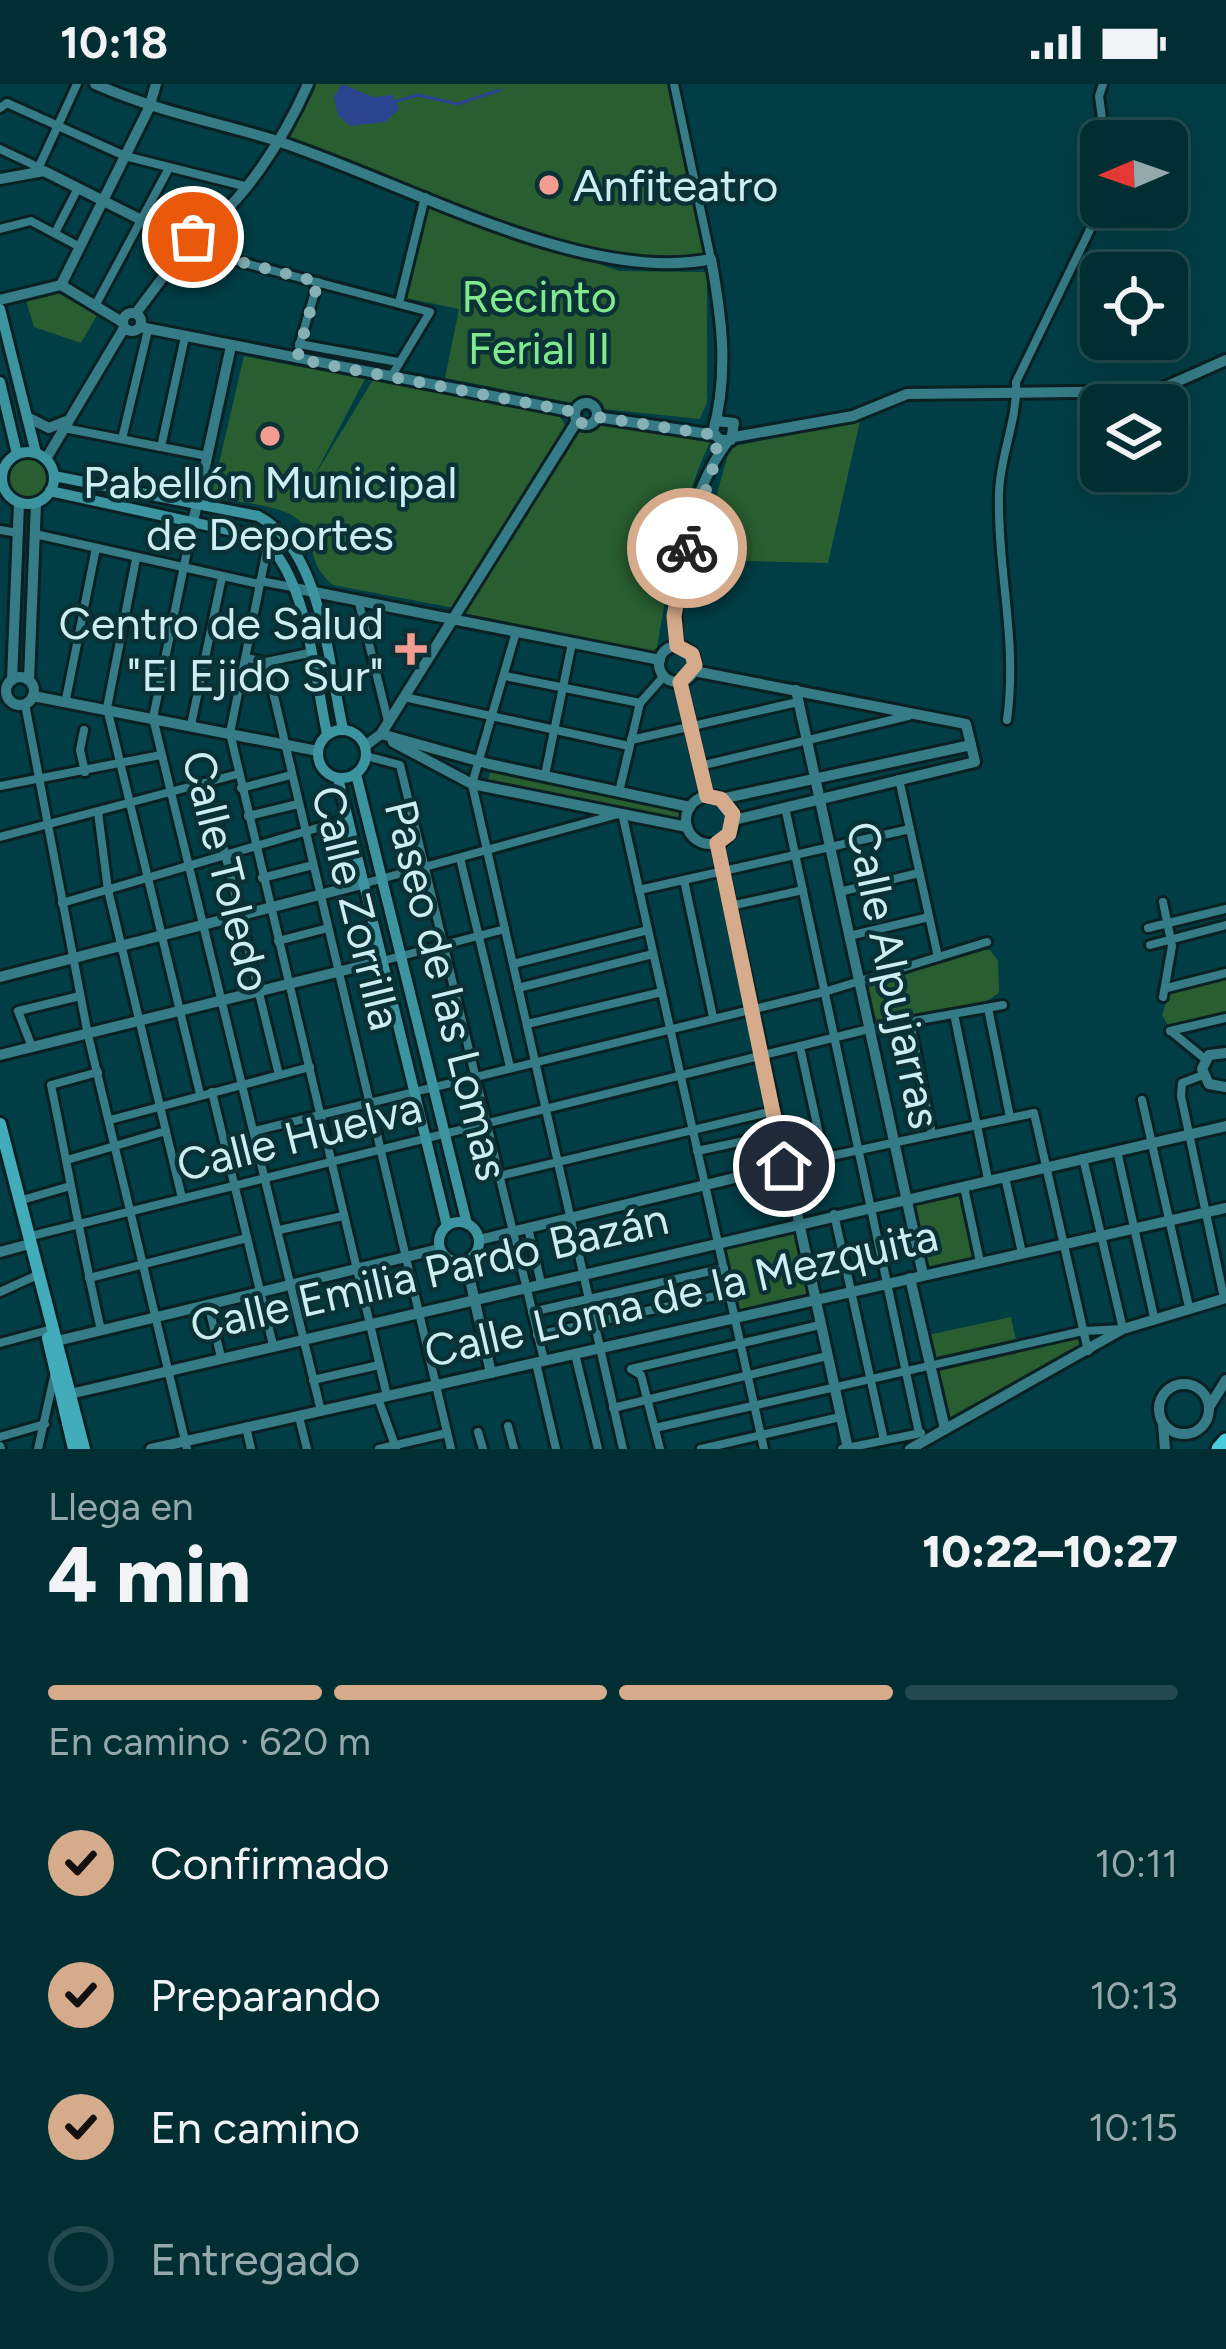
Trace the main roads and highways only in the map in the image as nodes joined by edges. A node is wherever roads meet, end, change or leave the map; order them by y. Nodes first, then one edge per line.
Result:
1 (0, 305) edge
2 (1, 387) edge
3 (17, 454) junction
4 (41, 456) junction
5 (54, 476) junction
6 (1, 480) edge
7 (50, 491) junction
8 (343, 729) junction
9 (327, 734) junction
10 (356, 774) junction
11 (338, 778) junction
12 (0, 1124) edge
13 (9, 1162) junction
14 (6, 1181) edge
15 (467, 1223) junction
16 (447, 1226) junction
17 (29, 1241) junction
18 (52, 1334) junction
19 (1226, 1441) edge
20 (74, 1449) edge
21 (84, 1449) edge
22 (1219, 1449) edge

1 - 4 main road
2 - 3 main road
3 - 4 main road
3 - 6 main road
4 - 5 main road
5 - 7 main road
5 - 8 main road
6 - 7 main road
7 - 9 main road
8 - 9 main road
8 - 10 main road
9 - 11 main road
10 - 11 main road
10 - 15 main road, Paseo de las Lomas
11 - 16 main road, Paseo de las Lomas
12 - 13 main road
13 - 14 main road
13 - 17 main road
14 - 17 main road
15 - 16 main road
15 - 16 main road
17 - 18 main road
17 - 18 main road
18 - 20 main road
18 - 21 main road
19 - 22 highway

